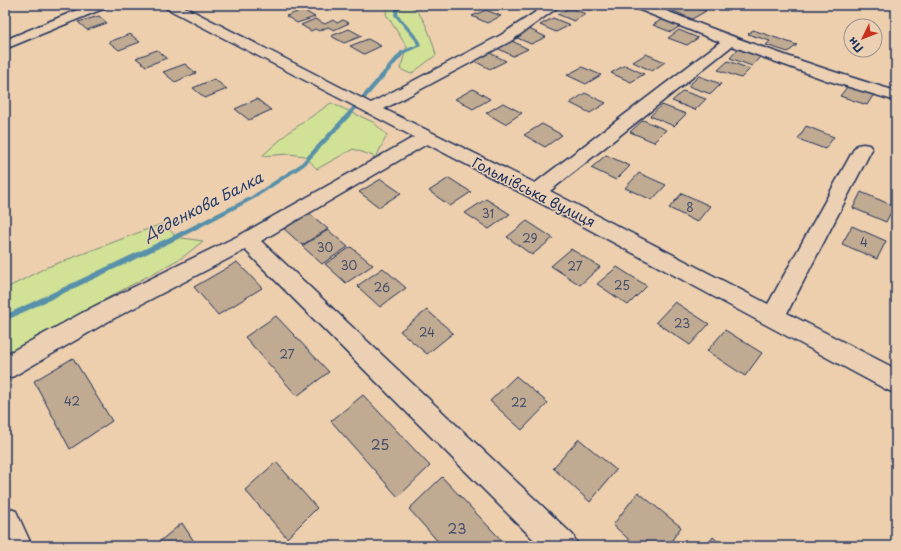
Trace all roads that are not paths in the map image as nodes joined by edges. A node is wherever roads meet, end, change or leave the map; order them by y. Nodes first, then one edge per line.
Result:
1 (100, 5) edge
2 (171, 5) edge
3 (552, 5) edge
4 (640, 5) edge
5 (730, 41) junction
6 (5, 45) edge
7 (896, 96) edge
8 (371, 109) junction
9 (427, 137) junction
10 (863, 149) dead end
11 (536, 192) junction
12 (246, 240) junction
13 (773, 317) junction
14 (5, 368) edge
15 (896, 382) edge
16 (5, 522) edge
17 (16, 546) edge
18 (562, 546) edge

1 - 6 street
2 - 8 street, Гольмівська вулиця
3 - 8 street
4 - 5 street
5 - 7 street
5 - 11 street
8 - 9 street, Гольмівська вулиця
9 - 11 street, Гольмівська вулиця
9 - 12 street
10 - 13 street
11 - 13 street, Гольмівська вулиця
12 - 14 street
12 - 18 street
13 - 15 street, Гольмівська вулиця
16 - 17 street

